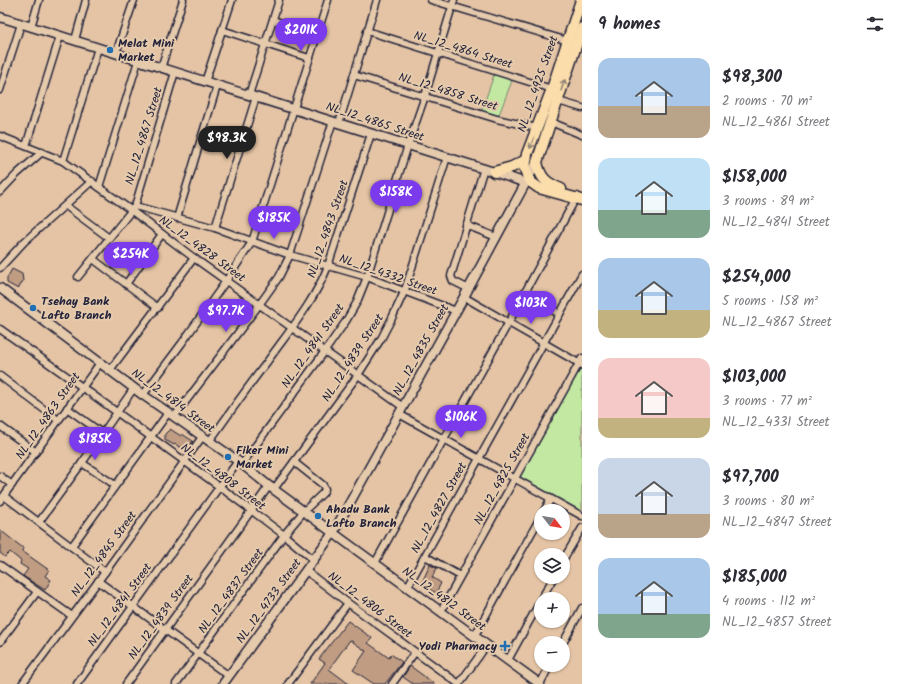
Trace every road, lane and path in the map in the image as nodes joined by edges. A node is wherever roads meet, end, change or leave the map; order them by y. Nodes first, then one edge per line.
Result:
1 (39, 0) edge
2 (86, 0) edge
3 (134, 0) edge
4 (183, 0) edge
5 (232, 0) edge
6 (280, 0) edge
7 (328, 0) edge
8 (377, 0) edge
9 (431, 0) edge
10 (454, 0) edge
11 (581, 0) edge
12 (452, 7) junction
13 (0, 17) edge
14 (273, 20) junction
15 (21, 24) junction
16 (31, 27) junction
17 (582, 28) edge
18 (222, 30) junction
19 (367, 31) junction
20 (316, 34) junction
21 (60, 36) junction
22 (75, 40) junction
23 (568, 41) junction
24 (265, 44) junction
25 (98, 48) junction
26 (116, 53) junction
27 (438, 53) junction
28 (309, 58) junction
29 (138, 61) junction
30 (161, 68) junction
31 (564, 68) junction
32 (175, 72) junction
33 (354, 76) junction
34 (205, 82) junction
35 (217, 86) junction
36 (552, 89) junction
37 (0, 90) edge
38 (253, 96) junction
39 (425, 96) junction
40 (558, 101) junction
41 (582, 108) edge
42 (295, 109) junction
43 (336, 122) junction
44 (551, 122) junction
45 (537, 128) junction
46 (371, 134) junction
47 (582, 135) edge
48 (0, 136) edge
49 (408, 145) junction
50 (26, 146) junction
51 (42, 152) junction
52 (447, 157) junction
53 (526, 160) junction
54 (63, 161) junction
55 (537, 162) junction
56 (484, 168) junction
57 (494, 172) junction
58 (527, 180) junction
59 (92, 181) junction
60 (99, 187) junction
61 (0, 192) edge
62 (580, 197) edge
63 (66, 206) junction
64 (133, 208) junction
65 (177, 218) junction
66 (466, 225) junction
67 (215, 228) junction
68 (162, 234) junction
69 (496, 237) junction
70 (109, 238) junction
71 (252, 242) junction
72 (290, 255) junction
73 (194, 258) junction
74 (93, 259) junction
75 (328, 266) junction
76 (0, 268) edge
77 (582, 274) edge
78 (78, 277) dead end
79 (367, 277) junction
80 (226, 281) junction
81 (126, 284) junction
82 (0, 288) edge
83 (469, 289) junction
84 (405, 290) junction
85 (524, 295) junction
86 (464, 298) junction
87 (259, 305) junction
88 (158, 308) junction
89 (456, 311) junction
90 (560, 314) junction
91 (509, 322) junction
92 (292, 328) junction
93 (0, 329) edge
94 (544, 342) junction
95 (325, 351) junction
96 (100, 362) junction
97 (581, 362) edge
98 (110, 370) junction
99 (358, 375) junction
100 (0, 376) edge
101 (82, 387) junction
102 (134, 388) junction
103 (143, 395) junction
104 (67, 408) junction
105 (401, 411) junction
106 (118, 413) junction
107 (171, 415) junction
108 (58, 420) junction
109 (0, 426) edge
110 (103, 434) junction
111 (150, 437) junction
112 (202, 437) junction
113 (444, 440) junction
114 (210, 442) junction
115 (36, 452) junction
116 (479, 459) junction
117 (185, 461) junction
118 (294, 462) junction
119 (82, 463) junction
120 (240, 463) junction
121 (0, 476) edge
122 (515, 479) junction
123 (12, 485) junction
124 (115, 485) junction
125 (220, 487) junction
126 (272, 487) junction
127 (2, 498) edge
128 (550, 500) junction
129 (548, 504) edge
130 (304, 511) junction
131 (252, 512) junction
132 (582, 516) edge
133 (39, 522) junction
134 (582, 528) edge
135 (534, 529) edge
136 (334, 533) junction
137 (284, 535) junction
138 (72, 546) junction
139 (570, 548) edge
140 (425, 556) junction
141 (314, 560) junction
142 (375, 563) junction
143 (2, 567) edge
144 (306, 571) junction
145 (105, 572) junction
146 (0, 574) edge
147 (460, 576) junction
148 (98, 581) junction
149 (408, 586) junction
150 (37, 592) junction
151 (348, 603) junction
152 (134, 606) junction
153 (582, 608) edge
154 (441, 611) junction
155 (534, 612) edge
156 (72, 616) junction
157 (165, 630) junction
158 (475, 635) junction
159 (567, 636) edge
160 (0, 642) edge
161 (487, 646) junction
162 (415, 652) junction
163 (198, 654) junction
164 (508, 660) junction
165 (546, 672) edge
166 (229, 676) junction
167 (23, 684) edge
168 (77, 684) edge
169 (126, 684) edge
170 (176, 684) edge
171 (223, 684) edge
172 (288, 684) edge
173 (392, 684) edge
174 (459, 684) edge
175 (540, 684) edge

1 - 16 street
2 - 22 street
3 - 26 street
4 - 30 street
5 - 18 street
6 - 14 street
7 - 20 street
8 - 19 street
9 - 12 street
10 - 12 street, NL_12_4841 Street
11 - 23 main road, NL_12_4925 Street
12 - 23 street
12 - 27 street, NL_12_4841 Street
13 - 15 street, NL_12_4865 Street
14 - 20 street
14 - 24 street
15 - 16 street, NL_12_4865 Street
15 - 37 street
16 - 21 street, NL_12_4865 Street
17 - 31 main road, NL_12_4925 Street
18 - 24 street
18 - 34 street
19 - 27 street, NL_12_4864 Street
19 - 33 street
20 - 28 street
21 - 22 street, NL_12_4865 Street
21 - 50 street
22 - 25 street, NL_12_4865 Street
23 - 31 main road, NL_12_4925 Street
24 - 28 street
24 - 38 street
25 - 26 street, NL_12_4865 Street
25 - 54 street
26 - 29 street, NL_12_4865 Street
27 - 36 street, NL_12_4864 Street
27 - 39 street, NL_12_4841 Street
28 - 42 street
29 - 30 street, NL_12_4865 Street
29 - 60 street
30 - 32 street, NL_12_4865 Street
31 - 36 main road, NL_12_4925 Street
40 -> 31 main road, NL_12_4925 Street
32 - 34 street, NL_12_4865 Street
32 - 64 street, NL_12_4867 Street
33 - 39 street, NL_12_4858 Street
33 - 43 street
34 - 35 street, NL_12_4865 Street
35 - 38 street, NL_12_4865 Street
35 - 65 street
36 - 45 main road, NL_12_4925 Street
38 - 42 street, NL_12_4865 Street
38 - 67 street
39 - 45 street, NL_12_4858 Street
39 - 49 street, NL_12_4841 Street
40 - 41 street
40 - 44 main road, NL_12_4925 Street
42 - 43 street, NL_12_4865 Street
42 - 71 street
43 - 46 street, NL_12_4865 Street
43 - 72 street
44 - 47 street
44 - 55 main road, NL_12_4925 Street
45 -> 53 main road, NL_12_4925 Street
46 - 49 street, NL_12_4865 Street
46 - 75 street, NL_12_4843 Street
48 - 50 street, NL_12_4828 Street
49 - 52 street, NL_12_4865 Street
49 - 79 street, NL_12_4841 Street
50 - 51 street, NL_12_4828 Street
51 - 54 street, NL_12_4828 Street
51 - 61 street
52 - 56 street, NL_12_4865 Street
52 - 84 street, NL_12_4839 Street
53 - 57 main road
53 - 58 main road, NL_12_4925 Street
54 - 59 street, NL_12_4828 Street
55 - 58 street, NL_12_4835 Street
55 - 62 main road
56 - 57 street, NL_12_4865 Street
56 - 66 street
57 - 58 street, NL_12_4865 Street
58 - 62 main road
58 - 69 street, NL_12_4835 Street
59 - 60 street, NL_12_4828 Street
59 - 63 street
60 - 64 street, NL_12_4828 Street
62 - 85 street
63 - 70 street
63 - 76 street
64 - 65 street, NL_12_4332 Street
64 - 68 street, NL_12_4828 Street
64 - 70 street, NL_12_4867 Street
65 - 67 street, NL_12_4332 Street
66 - 69 street
66 - 83 street
67 - 71 street, NL_12_4332 Street
68 - 73 street, NL_12_4828 Street
68 - 81 street
69 - 83 street, NL_12_4835 Street
70 - 74 street, NL_12_4867 Street
71 - 72 street, NL_12_4332 Street
71 - 80 street
72 - 75 street, NL_12_4332 Street
72 - 87 street
73 - 80 street, NL_12_4828 Street
73 - 88 street
74 - 78 street, NL_12_4867 Street
74 - 81 street
75 - 79 street, NL_12_4332 Street
75 - 92 street, NL_12_4843 Street
77 - 90 street, NL_12_4827 Street
79 - 84 street, NL_12_4332 Street
79 - 95 street, NL_12_4841 Street
80 - 87 street, NL_12_4828 Street
80 - 103 street
81 - 88 street
82 - 96 street, NL_12_4814 Street
83 - 86 street, NL_12_4835 Street
84 - 89 street, NL_12_4332 Street
84 - 99 street, NL_12_4839 Street
85 - 90 street
85 - 91 street
86 - 89 street, NL_12_4835 Street
86 - 91 street
87 - 92 street, NL_12_4828 Street
87 - 107 street
88 - 98 street
89 - 105 street, NL_12_4835 Street
90 - 94 street, NL_12_4827 Street
91 - 94 street
91 - 113 street
92 - 95 street, NL_12_4828 Street
92 - 114 street, NL_12_4843 Street
93 - 101 street
94 - 97 street
94 - 116 street, NL_12_4827 Street
95 - 99 street, NL_12_4828 Street
95 - 120 street, NL_12_4841 Street
96 - 98 street, NL_12_4814 Street
96 - 101 street, NL_12_4863 Street
97 - 122 street, NL_12_4825 Street
98 - 102 street, NL_12_4814 Street
99 - 105 street, NL_12_4828 Street
99 - 118 street, NL_12_4839 Street
100 - 108 street
101 - 104 street, NL_12_4863 Street
101 - 106 street, NL_12_4808 Street
102 - 103 street, NL_12_4814 Street
102 - 106 street
103 - 107 street, NL_12_4814 Street
104 - 108 street, NL_12_4863 Street
104 - 110 street
105 - 113 street, NL_12_4828 Street
105 - 136 street, NL_12_4835 Street
106 - 110 street
106 - 111 street, NL_12_4808 Street
107 - 111 street
107 - 112 street, NL_12_4814 Street
108 - 115 street, NL_12_4863 Street
109 - 115 street
110 - 119 street
111 - 117 street, NL_12_4808 Street
111 - 124 street
112 - 114 street, NL_12_4814 Street
112 - 117 street, NL_12_4845 Street
113 - 116 street, NL_12_4828 Street
113 - 142 street
114 - 120 street, NL_12_4814 Street
115 - 123 street, NL_12_4863 Street
116 - 122 street, NL_12_4828 Street
116 - 140 street, NL_12_4827 Street
117 - 125 street, NL_12_4808 Street
117 - 145 street, NL_12_4845 Street
118 - 126 street, NL_12_4839 Street
118 - 130 street, NL_12_4837 Street
119 - 124 street
119 - 133 street
120 - 125 street, NL_12_4841 Street
120 - 126 street, NL_12_4814 Street
121 - 123 street
122 - 128 street, NL_12_4828 Street
122 - 147 street, NL_12_4825 Street
123 - 127 street, NL_12_4863 Street
124 - 138 street
125 - 131 street, NL_12_4808 Street
125 - 152 street, NL_12_4841 Street
126 - 130 street, NL_12_4814 Street
126 - 131 street, NL_12_4839 Street
127 - 133 street
128 - 129 street
128 - 132 street, NL_12_4828 Street
130 - 136 street, NL_12_4814 Street
130 - 137 street, NL_12_4837 Street
131 - 137 street, NL_12_4808 Street
131 - 157 street, NL_12_4839 Street
133 - 138 street
134 - 139 street
135 - 158 street
136 - 141 street, NL_12_4733 Street
136 - 142 street, NL_12_4812 Street
137 - 141 street, NL_12_4808 Street
137 - 163 street, NL_12_4837 Street
138 - 145 street
140 - 147 street
140 - 149 street, NL_12_4827 Street
141 - 144 street, NL_12_4733 Street
142 - 149 street, NL_12_4812 Street
143 - 146 street
143 - 150 street
144 - 151 street, NL_12_4806 Street
144 - 166 street, NL_12_4733 Street
145 - 148 street, NL_12_4845 Street
147 - 154 street, NL_12_4825 Street
148 - 152 street
148 - 156 street, NL_12_4845 Street
149 - 154 street, NL_12_4812 Street
150 - 156 street
150 - 160 street
151 - 162 street, NL_12_4806 Street
151 - 172 street
152 - 157 street
152 - 168 street, NL_12_4841 Street
153 - 159 street
154 - 158 street, NL_12_4812 Street
155 - 164 street
156 - 167 street, NL_12_4845 Street
157 - 163 street
157 - 169 street, NL_12_4839 Street
158 - 161 street, NL_12_4812 Street
161 - 164 street, NL_12_4812 Street
161 - 174 street
162 - 173 street
162 - 174 street, NL_12_4806 Street
163 - 166 street
163 - 170 street, NL_12_4837 Street
164 - 175 street, NL_12_4812 Street
165 - 175 street
166 - 171 street, NL_12_4733 Street

